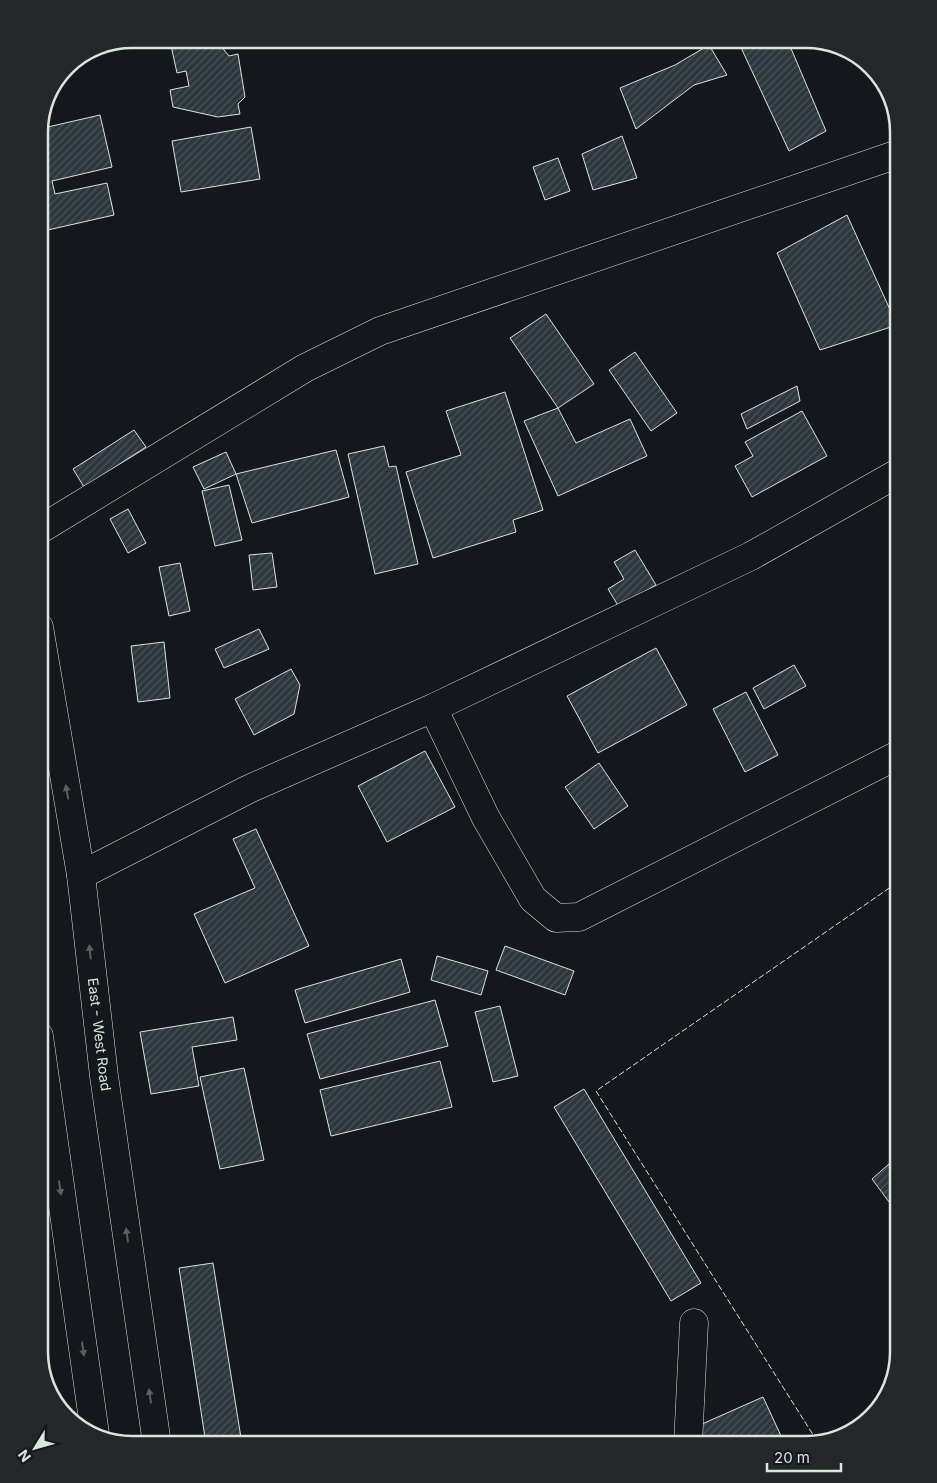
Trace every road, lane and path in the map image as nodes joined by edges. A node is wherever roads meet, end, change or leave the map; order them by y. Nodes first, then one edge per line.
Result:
1 (890, 157) edge
2 (890, 478) edge
3 (48, 525) edge
4 (48, 680) edge
5 (434, 708) junction
6 (890, 759) edge
7 (81, 875) junction
8 (48, 1100) edge
9 (694, 1323) dead end
10 (94, 1427) edge
11 (156, 1435) edge
12 (688, 1436) edge

1 - 3 street
2 - 5 street
7 -> 4 street, East - West Road
5 - 6 street
5 - 7 street
11 -> 7 street, East - West Road
8 -> 10 street
9 - 12 street

